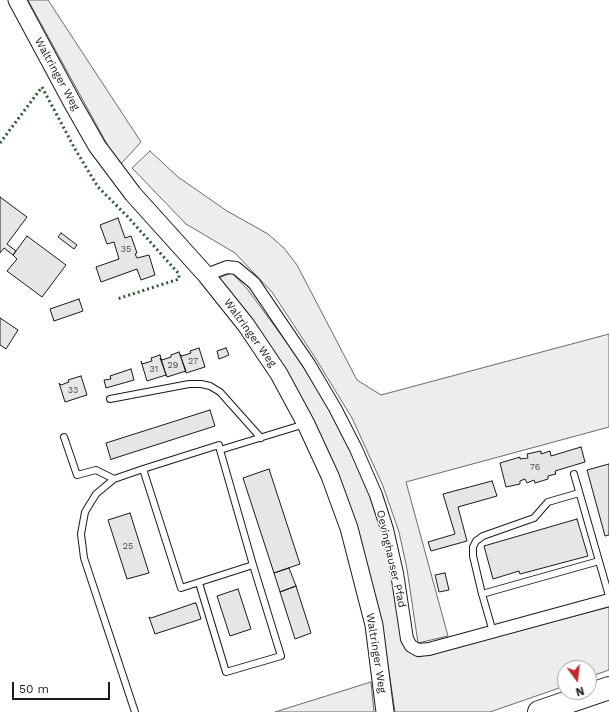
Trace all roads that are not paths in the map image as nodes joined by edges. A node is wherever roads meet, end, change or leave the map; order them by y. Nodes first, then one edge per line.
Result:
1 (17, 0) edge
2 (206, 275) junction
3 (110, 400) dead end
4 (306, 424) junction
5 (64, 437) dead end
6 (261, 438) junction
7 (220, 450) junction
8 (143, 469) junction
9 (574, 474) dead end
10 (114, 479) junction
11 (579, 493) junction
12 (599, 561) junction
13 (253, 565) junction
14 (199, 583) junction
15 (482, 594) junction
16 (609, 596) edge
17 (609, 600) edge
18 (493, 632) junction
19 (609, 688) edge
20 (135, 712) edge
21 (385, 712) edge
22 (539, 712) edge

1 - 2 street, Waltringer Weg
2 - 4 street, Waltringer Weg
2 - 18 street, Oevinghauser Pfad
3 - 6 lane
4 - 6 lane
4 - 21 street, Waltringer Weg
5 - 10 lane
6 - 7 lane
7 - 8 lane
7 - 13 lane
8 - 10 lane
8 - 14 lane
9 - 11 lane
10 - 20 lane
11 - 12 lane
11 - 15 lane
12 - 15 lane
12 - 16 lane
13 - 14 lane
13 - 14 lane
15 - 18 lane
17 - 18 street, Oevinghauser Pfad
19 - 22 highway

